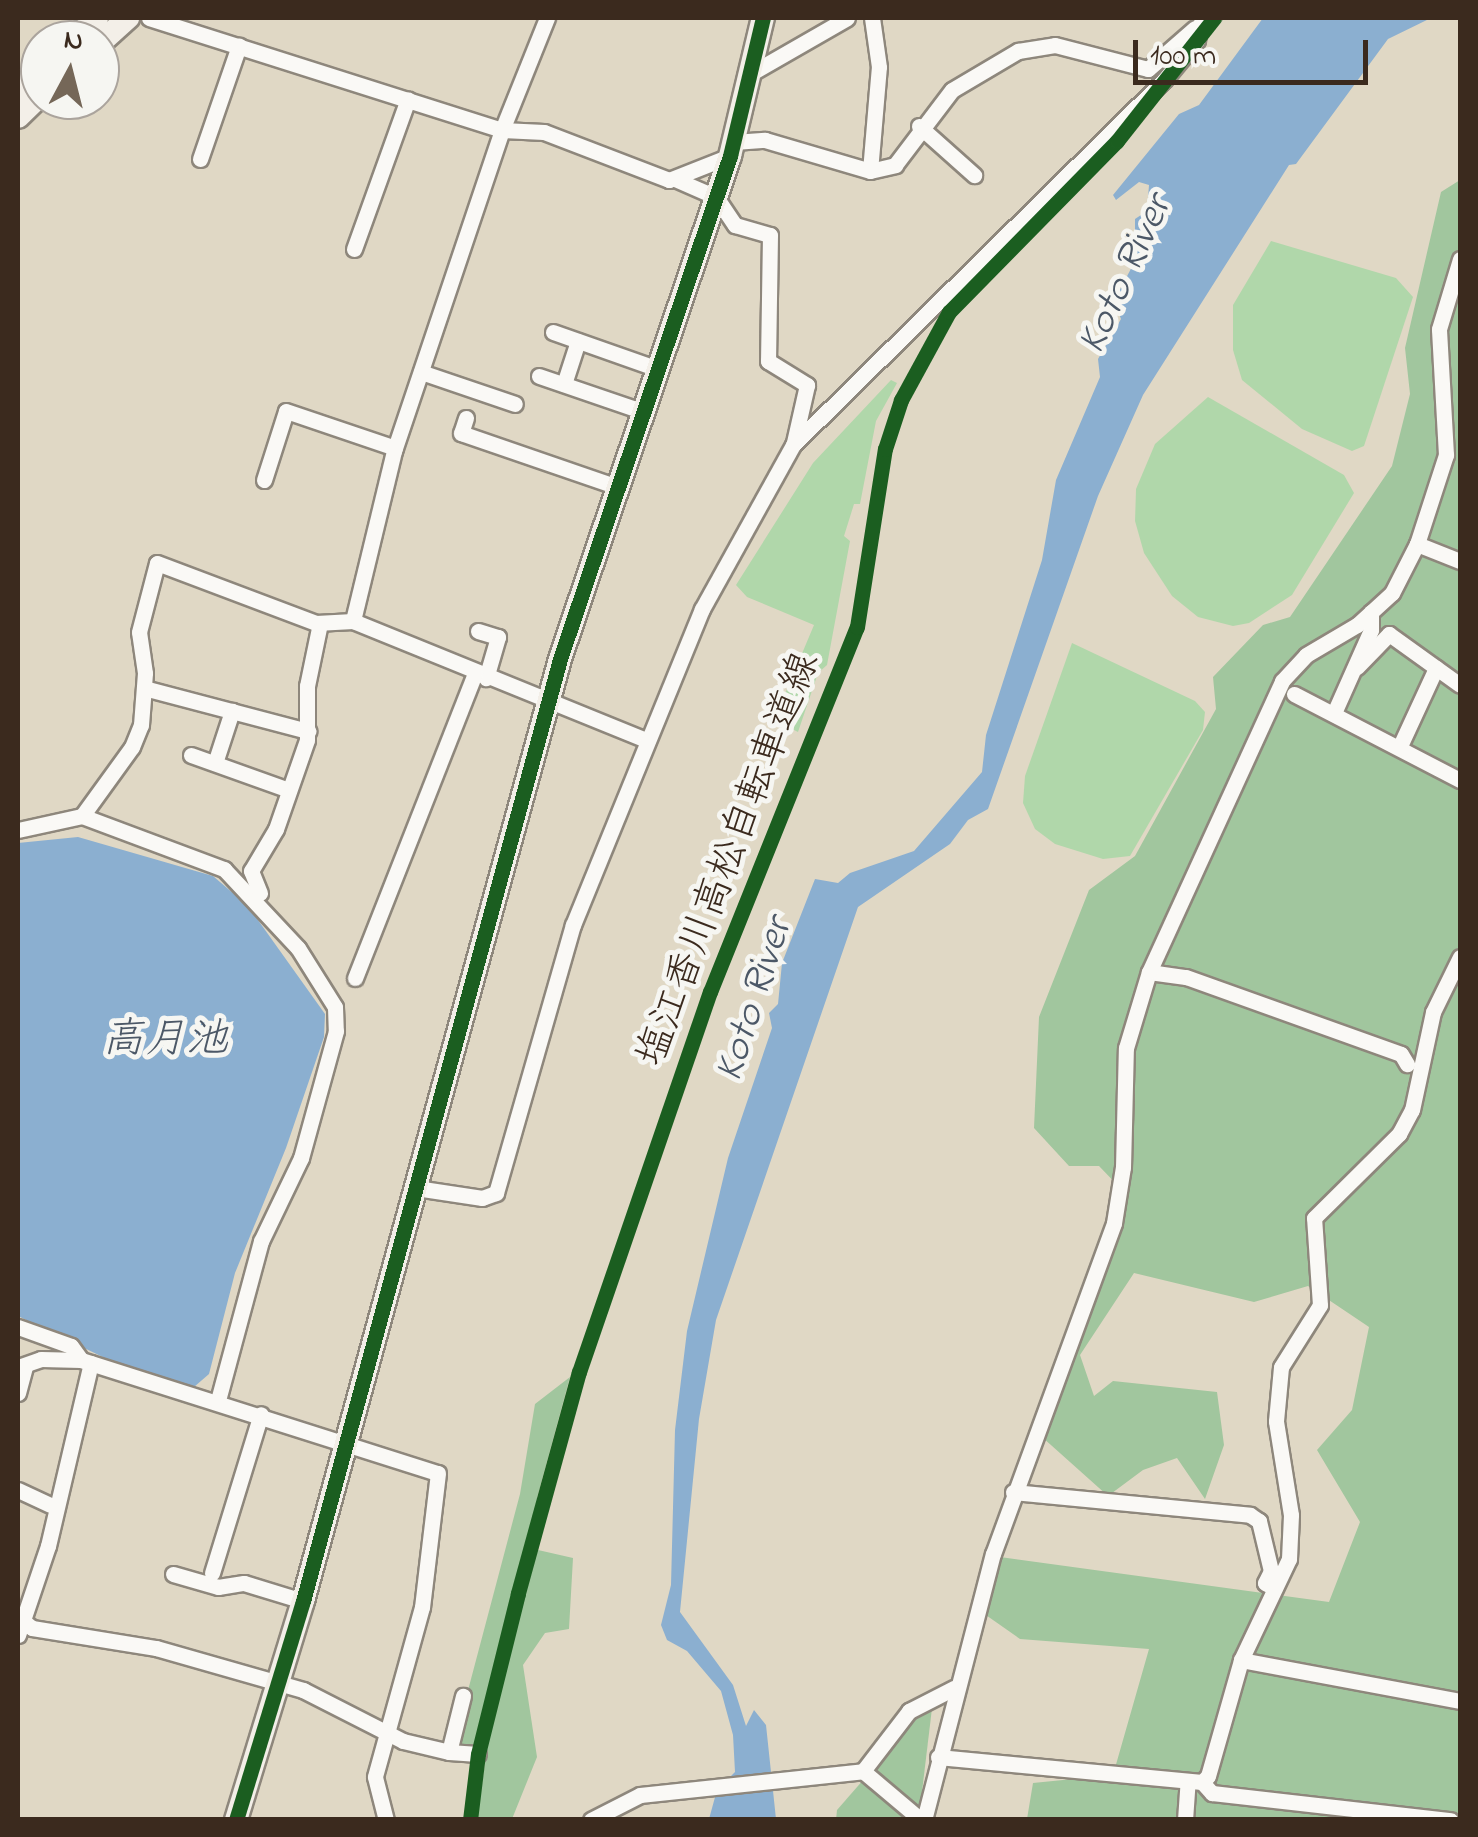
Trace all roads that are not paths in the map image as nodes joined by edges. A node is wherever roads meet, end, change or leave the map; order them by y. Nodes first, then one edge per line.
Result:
1 (149, 18) edge
2 (547, 18) edge
3 (764, 18) edge
4 (847, 18) edge
5 (872, 18) edge
6 (1202, 21) edge
7 (239, 46) junction
8 (748, 75) junction
9 (408, 99) junction
10 (919, 126) junction
11 (502, 130) junction
12 (732, 149) junction
13 (200, 159) dead end
14 (870, 171) junction
15 (974, 175) dead end
16 (678, 180) junction
17 (716, 197) junction
18 (354, 249) dead end
19 (1460, 259) edge
20 (553, 332) dead end
21 (578, 341) junction
22 (658, 369) junction
23 (421, 372) junction
24 (539, 376) dead end
25 (564, 384) junction
26 (515, 404) dead end
27 (644, 412) junction
28 (466, 418) dead end
29 (793, 445) junction
30 (395, 448) junction
31 (264, 480) dead end
32 (618, 487) junction
33 (1418, 544) junction
34 (1460, 561) edge
35 (1371, 612) junction
36 (353, 621) junction
37 (320, 623) junction
38 (478, 631) dead end
39 (1357, 666) junction
40 (1436, 668) junction
41 (480, 676) junction
42 (1460, 685) edge
43 (144, 688) junction
44 (1294, 694) dead end
45 (550, 698) junction
46 (232, 711) junction
47 (1334, 713) junction
48 (308, 730) junction
49 (648, 741) junction
50 (1400, 746) junction
51 (191, 755) dead end
52 (215, 763) junction
53 (1460, 780) edge
54 (290, 790) junction
55 (82, 816) junction
56 (18, 830) edge
57 (125, 836) junction
58 (266, 909) junction
59 (1460, 957) edge
60 (1149, 972) junction
61 (356, 978) dead end
62 (1407, 1064) dead end
63 (416, 1188) junction
64 (18, 1326) edge
65 (86, 1362) junction
66 (21, 1367) edge
67 (18, 1392) edge
68 (218, 1400) junction
69 (261, 1414) junction
70 (347, 1440) junction
71 (18, 1490) edge
72 (1013, 1492) junction
73 (50, 1505) dead end
74 (212, 1573) dead end
75 (174, 1574) dead end
76 (1275, 1588) junction
77 (303, 1601) junction
78 (19, 1625) edge
79 (1241, 1660) junction
80 (277, 1685) junction
81 (954, 1688) junction
82 (464, 1696) dead end
83 (1460, 1701) edge
84 (386, 1732) junction
85 (449, 1752) junction
86 (478, 1754) dead end
87 (938, 1757) junction
88 (862, 1771) junction
89 (1195, 1781) junction
90 (236, 1820) edge
91 (386, 1820) edge
92 (591, 1820) edge
93 (922, 1820) edge
94 (1185, 1820) edge
95 (1450, 1820) edge

1 - 7 street
2 - 11 street
3 - 8 street
4 - 8 street
5 - 14 street
6 - 10 street
6 - 29 street
7 - 9 street
7 - 13 street
8 - 12 street
9 - 11 street
9 - 18 street
10 - 14 street
10 - 15 street
11 - 16 street
11 - 23 street
12 - 14 street
12 - 16 street
12 - 17 street
16 - 17 street
17 - 22 street
17 - 29 street
19 - 33 street
20 - 21 street
21 - 22 street
21 - 25 street
22 - 27 street
23 - 26 street
23 - 30 street
24 - 25 street
25 - 27 street
27 - 32 street
28 - 32 street
29 - 49 street
30 - 31 street
30 - 36 street
32 - 45 street
33 - 34 street
33 - 35 street
35 - 39 street
35 - 60 street
36 - 37 street
36 - 41 street
37 - 43 street
37 - 48 street
38 - 41 street
39 - 40 street
39 - 47 street
40 - 42 street
40 - 50 street
41 - 45 street
41 - 61 street
43 - 46 street
43 - 55 street
44 - 47 street
45 - 49 street
45 - 63 street
46 - 48 street
46 - 52 street
47 - 50 street
48 - 54 street
49 - 63 street
50 - 53 street
51 - 52 street
52 - 54 street
54 - 58 street
55 - 56 street
55 - 57 street
56 - 57 street
57 - 58 street
58 - 68 street
59 - 76 street
60 - 62 street
60 - 72 street
63 - 70 street
64 - 65 street
65 - 66 street
65 - 68 street
65 - 78 street
66 - 67 street
68 - 69 street
69 - 70 street
69 - 74 street
70 - 77 street
70 - 84 street
71 - 73 street
72 - 76 street
72 - 81 street
75 - 77 street
76 - 79 street
77 - 80 street
78 - 80 street
79 - 83 street
79 - 89 street
80 - 84 street
80 - 90 street
81 - 87 street
81 - 88 street
82 - 85 street
84 - 85 street
84 - 91 street
85 - 86 street
87 - 89 street
87 - 93 street
88 - 92 street
88 - 93 street
89 - 94 street
89 - 95 street

